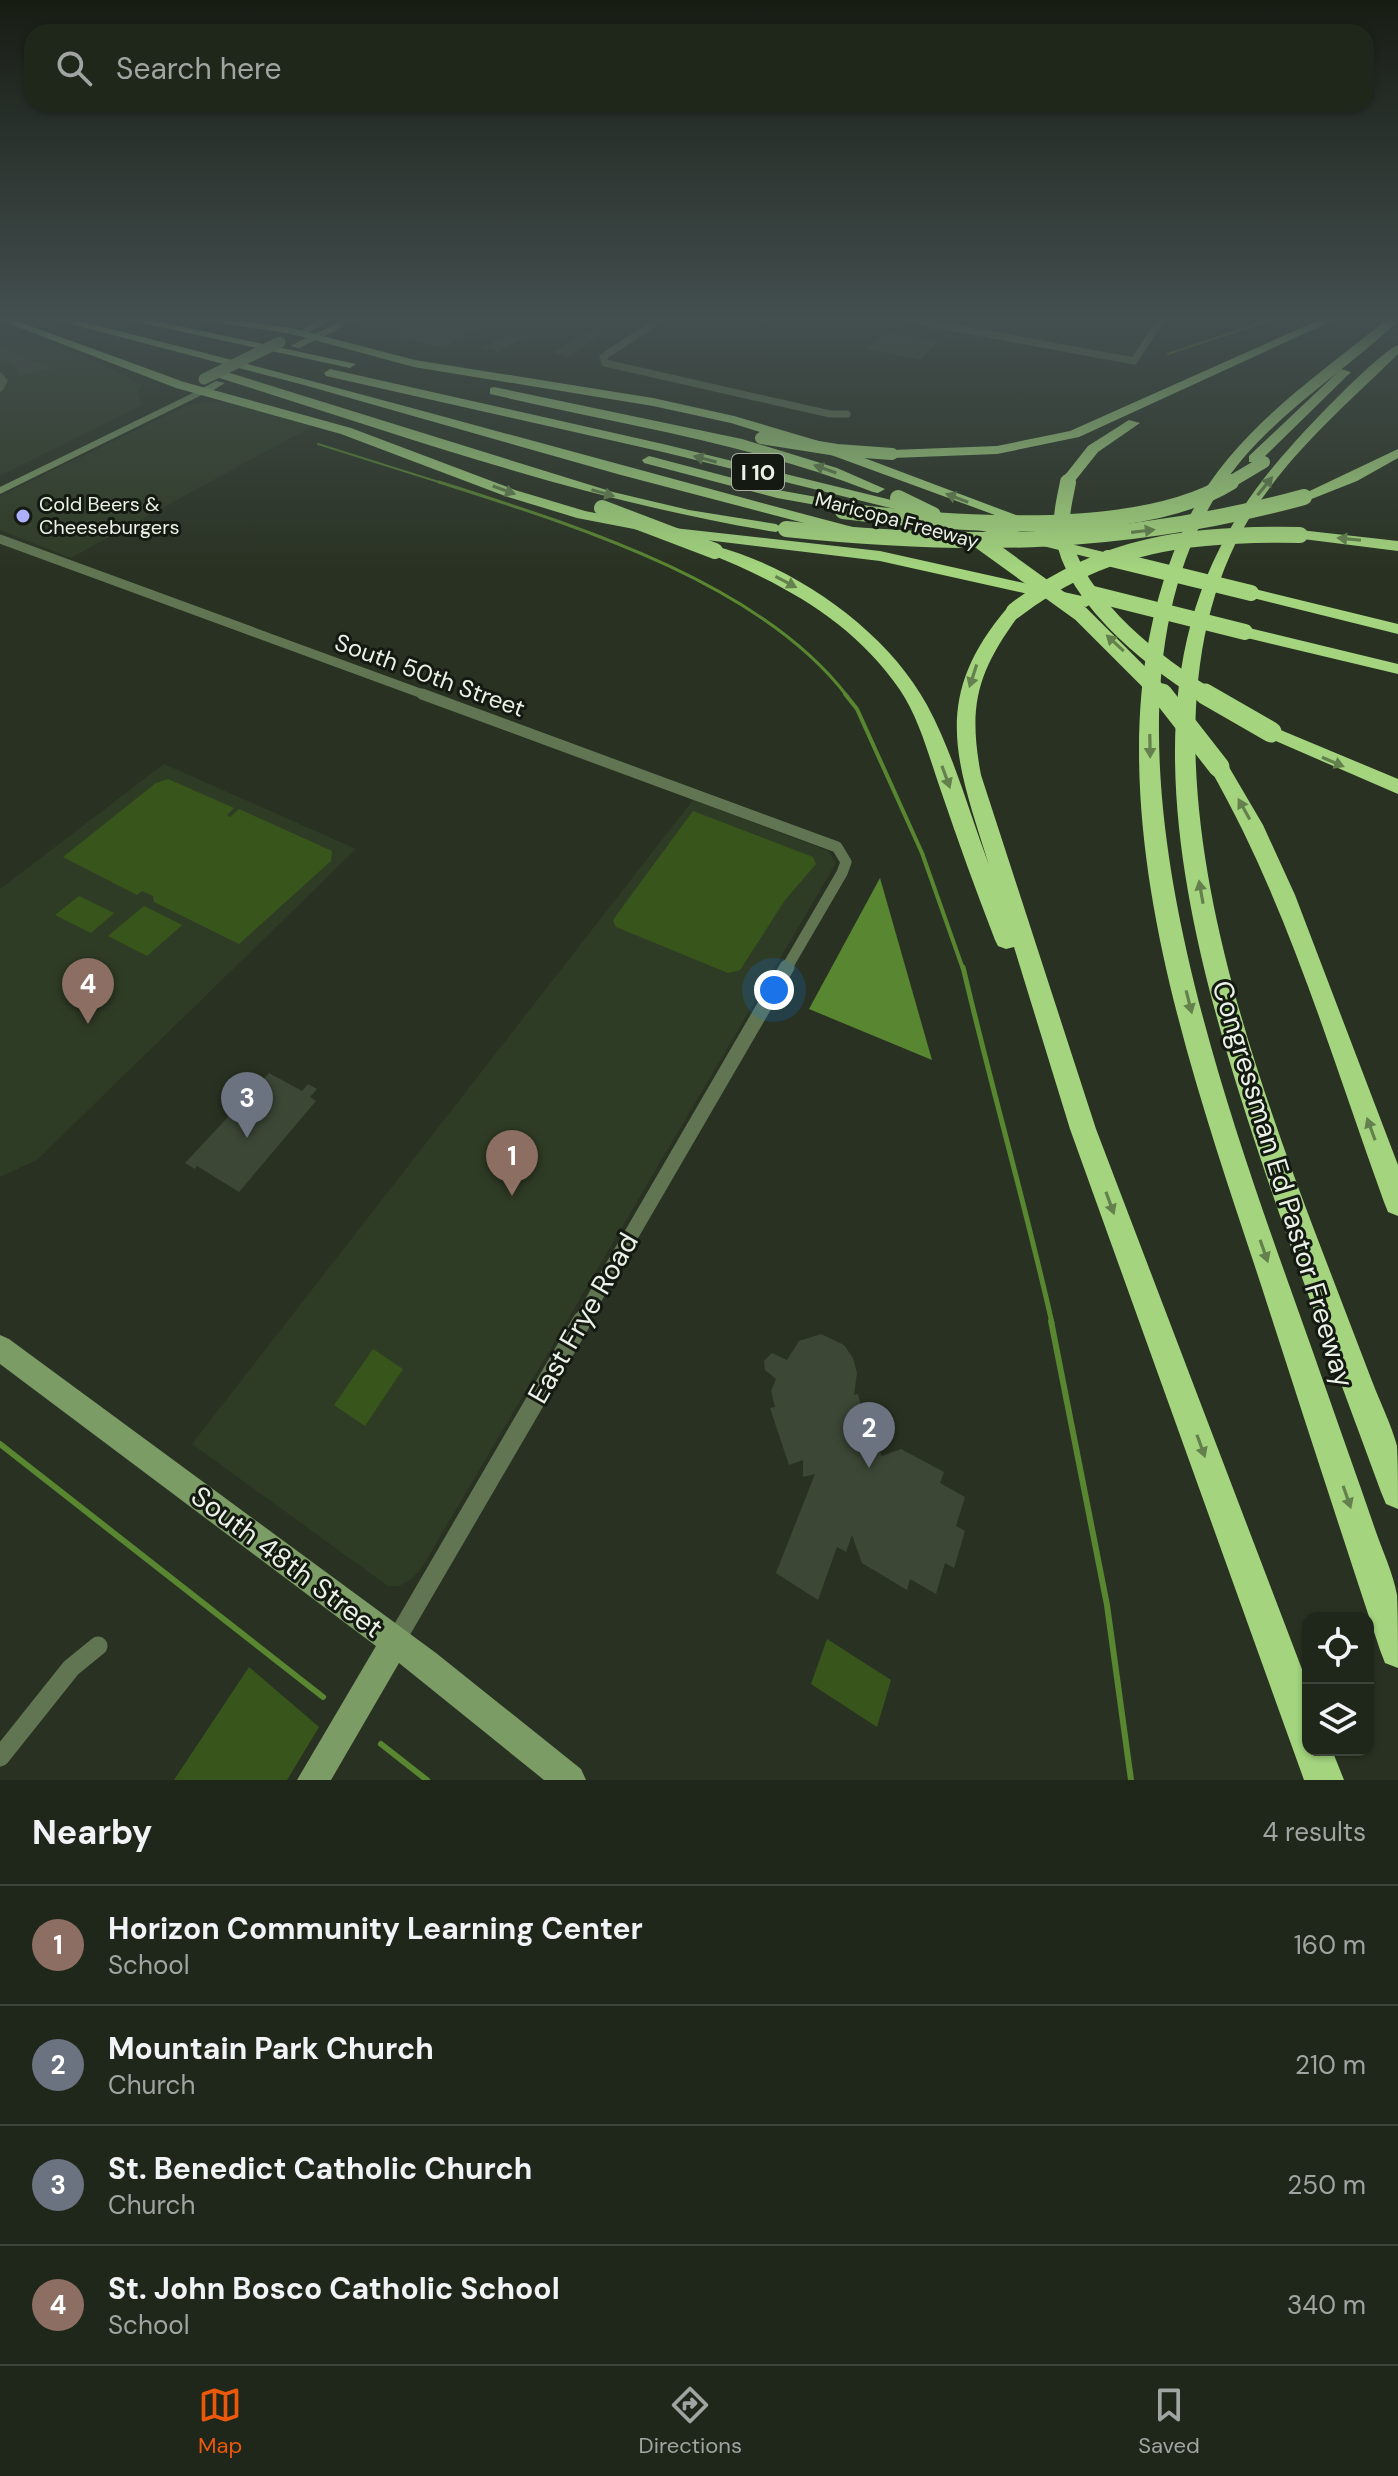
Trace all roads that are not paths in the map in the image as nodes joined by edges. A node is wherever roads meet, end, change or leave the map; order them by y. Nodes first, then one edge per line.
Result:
1 (162, 403) edge
2 (166, 403) edge
3 (256, 403) edge
4 (314, 403) edge
5 (382, 403) edge
6 (401, 403) edge
7 (428, 403) edge
8 (463, 403) edge
9 (550, 403) edge
10 (566, 403) edge
11 (658, 403) edge
12 (782, 403) edge
13 (1147, 403) edge
14 (1170, 403) edge
15 (1287, 403) edge
16 (1314, 403) edge
17 (1321, 403) edge
18 (1343, 403) edge
19 (847, 414) dead end
20 (395, 429) junction
21 (1398, 453) edge
22 (1259, 460) junction
23 (0, 480) edge
24 (0, 491) edge
25 (0, 539) edge
26 (1398, 546) edge
27 (1252, 590) junction
28 (1088, 597) junction
29 (1398, 628) edge
30 (1398, 669) edge
31 (1398, 787) edge
32 (843, 854) joint
33 (1083, 1129) junction
34 (1398, 1202) edge
35 (0, 1348) edge
36 (1398, 1492) edge
37 (395, 1642) junction
38 (98, 1646) dead end
39 (1398, 1650) edge
40 (1302, 1720) edge
41 (1315, 1756) edge
42 (0, 1757) edge
43 (313, 1780) edge
44 (570, 1780) edge
45 (1324, 1780) edge

1 - 23 main road
2 - 24 main road
3 -> 28 highway
4 - 20 highway
5 - 28 highway, Maricopa Freeway / I 10
6 - 22 highway, bridge
7 - 22 highway, bridge
27 -> 8 highway, Maricopa Freeway / I 10, bridge
34 -> 9 highway, bridge
10 - 13 highway, bridge
27 -> 11 highway
12 - 19 street
14 -> 31 highway, bridge
15 -> 39 highway, Congressman Ed Pastor Freeway
16 - 22 highway
17 - 22 highway
36 -> 18 highway, Congressman Ed Pastor Freeway
20 -> 21 highway, bridge
20 -> 33 highway, bridge
25 - 32 street, South 50th Street
26 -> 33 highway, bridge
27 - 29 highway, Maricopa Freeway / I 10
28 - 30 highway, bridge
32 - 37 street, East Frye Road
33 -> 40 highway
35 - 37 main road, South 48th Street
37 - 43 main road, East Frye Road
37 - 44 main road, South 48th Street
38 - 42 street
41 - 45 highway

